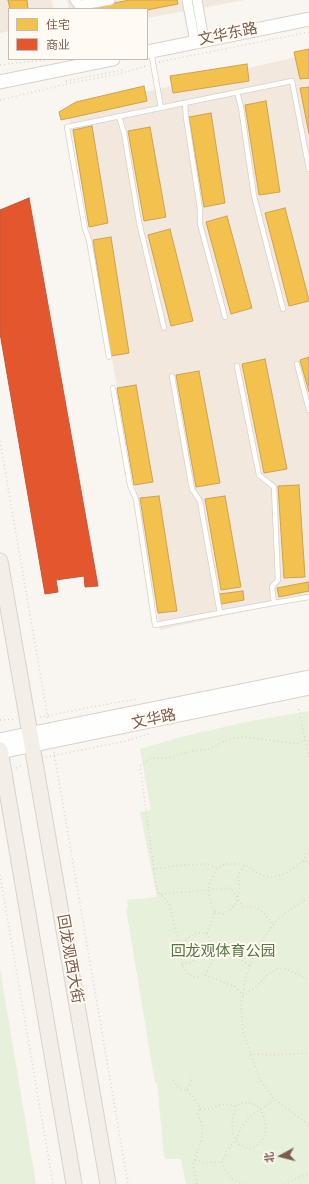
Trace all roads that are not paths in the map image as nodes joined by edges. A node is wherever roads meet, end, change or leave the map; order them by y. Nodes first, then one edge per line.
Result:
1 (75, 0) edge
2 (110, 0) edge
3 (188, 0) edge
4 (197, 0) edge
5 (309, 19) edge
6 (200, 41) junction
7 (149, 52) edge
8 (116, 68) edge
9 (0, 82) edge
10 (238, 92) junction
11 (185, 103) junction
12 (162, 108) junction
13 (119, 116) junction
14 (309, 169) edge
15 (283, 309) dead end
16 (225, 317) dead end
17 (164, 328) dead end
18 (109, 357) dead end
19 (297, 364) dead end
20 (237, 366) dead end
21 (172, 376) dead end
22 (113, 388) dead end
23 (309, 410) edge
24 (0, 561) edge
25 (309, 597) edge
26 (274, 603) junction
27 (220, 613) junction
28 (309, 677) edge
29 (309, 688) edge
30 (0, 740) edge
31 (31, 740) junction
32 (0, 751) edge
33 (74, 1184) edge
34 (108, 1184) edge

1 - 2 street
3 - 6 street
4 - 6 street
5 - 6 street, 文华东路
6 - 7 street, 文华东路
7 - 12 lane
8 - 9 street
10 - 11 lane
10 - 14 lane
10 - 15 lane
11 - 12 lane
11 - 16 lane
12 - 13 lane
13 - 17 lane
13 - 18 lane
19 - 23 lane
20 - 26 lane
21 - 27 lane
22 - 27 lane
24 - 31 main road, 回龙观西大街
25 - 26 lane
26 - 27 lane
28 - 31 street, 文华路
29 - 31 street, 文华路
30 - 31 street, 文华路
31 - 32 street, 文华路
31 - 34 main road, 回龙观西大街
32 - 33 main road

